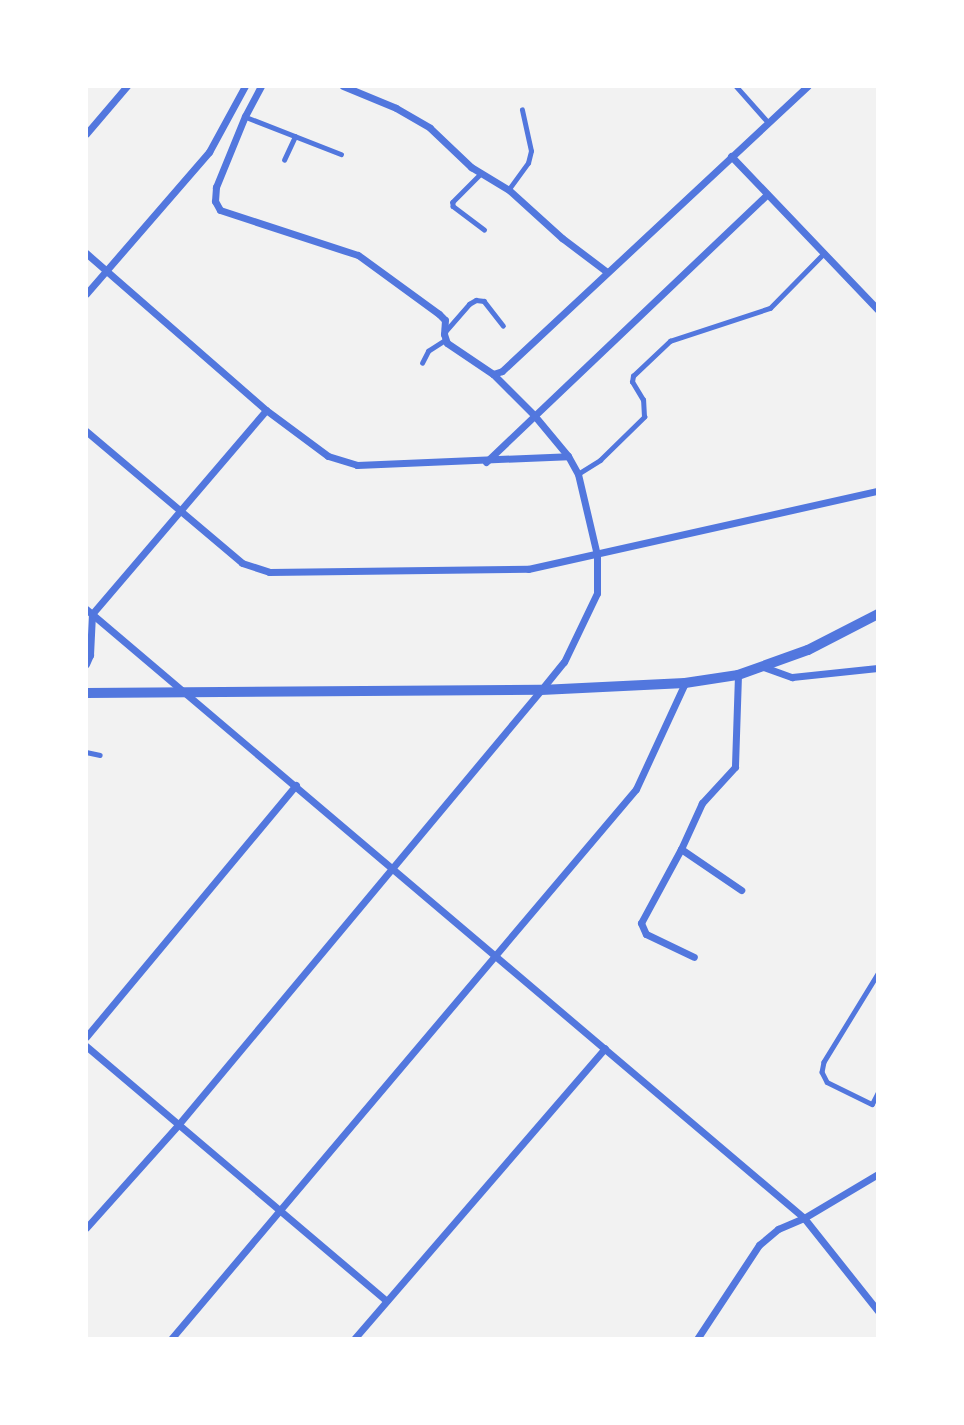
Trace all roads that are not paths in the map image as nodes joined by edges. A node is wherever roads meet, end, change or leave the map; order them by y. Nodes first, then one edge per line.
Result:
1 (127, 86) edge
2 (245, 86) edge
3 (261, 86) edge
4 (343, 86) edge
5 (736, 86) edge
6 (808, 86) edge
7 (522, 110) dead end
8 (245, 116) junction
9 (769, 123) junction
10 (86, 134) edge
11 (295, 136) junction
12 (341, 154) dead end
13 (731, 156) junction
14 (284, 160) dead end
15 (482, 173) junction
16 (509, 190) junction
17 (768, 194) junction
18 (484, 229) dead end
19 (86, 253) edge
20 (824, 253) junction
21 (106, 270) junction
22 (607, 272) junction
23 (86, 294) edge
24 (878, 310) edge
25 (503, 325) dead end
26 (445, 337) junction
27 (422, 363) dead end
28 (493, 374) junction
29 (266, 410) junction
30 (534, 415) junction
31 (86, 431) edge
32 (568, 456) junction
33 (485, 462) junction
34 (578, 474) junction
35 (878, 491) edge
36 (183, 511) junction
37 (597, 555) junction
38 (89, 612) edge
39 (878, 614) edge
40 (86, 664) edge
41 (760, 666) junction
42 (878, 668) edge
43 (738, 675) junction
44 (685, 683) junction
45 (541, 690) junction
46 (187, 692) junction
47 (86, 693) edge
48 (86, 752) edge
49 (100, 755) dead end
50 (296, 785) junction
51 (681, 849) junction
52 (393, 867) junction
53 (741, 890) dead end
54 (495, 954) junction
55 (694, 957) dead end
56 (878, 974) edge
57 (86, 1037) edge
58 (86, 1046) edge
59 (605, 1048) junction
60 (878, 1092) edge
61 (178, 1125) junction
62 (878, 1174) edge
63 (280, 1211) junction
64 (804, 1218) junction
65 (86, 1228) edge
66 (387, 1301) junction
67 (876, 1301) edge
68 (878, 1311) edge
69 (171, 1339) edge
70 (354, 1339) edge
71 (697, 1339) edge

1 - 10 street
2 - 21 street
3 - 8 street
4 - 15 street
5 - 9 lane
6 - 9 street
7 - 16 lane
8 - 11 lane
8 - 26 street
9 - 13 street
11 - 12 lane
11 - 14 lane
13 - 17 street
13 - 22 street
15 - 16 street
15 - 18 lane
16 - 22 street
17 - 20 street
17 - 30 street
19 - 21 street
20 - 24 street
20 - 34 lane
21 - 23 street
21 - 29 street
22 - 28 street
25 - 26 lane
26 - 27 lane
26 - 28 street
28 - 30 street
29 - 33 street
29 - 36 street
30 - 32 street
30 - 33 street
31 - 36 street
32 - 33 street
32 - 34 street
34 - 37 street
35 - 37 street
36 - 37 street
36 - 38 street
37 - 45 street
38 - 40 street
38 - 46 street
39 - 41 street
41 - 42 street
41 - 43 street
43 - 44 street
43 - 51 street
44 - 45 street
44 - 54 street
45 - 46 street
45 - 52 street
46 - 47 street
46 - 50 street
48 - 49 lane
50 - 52 street
50 - 57 street
51 - 53 street
51 - 55 street
52 - 54 street
52 - 61 street
54 - 59 street
54 - 63 street
56 - 60 lane
58 - 61 street
59 - 64 street
59 - 66 street
61 - 63 street
61 - 65 street
62 - 64 street
63 - 66 street
63 - 69 street
64 - 67 street
64 - 71 street
66 - 70 street
67 - 68 street

